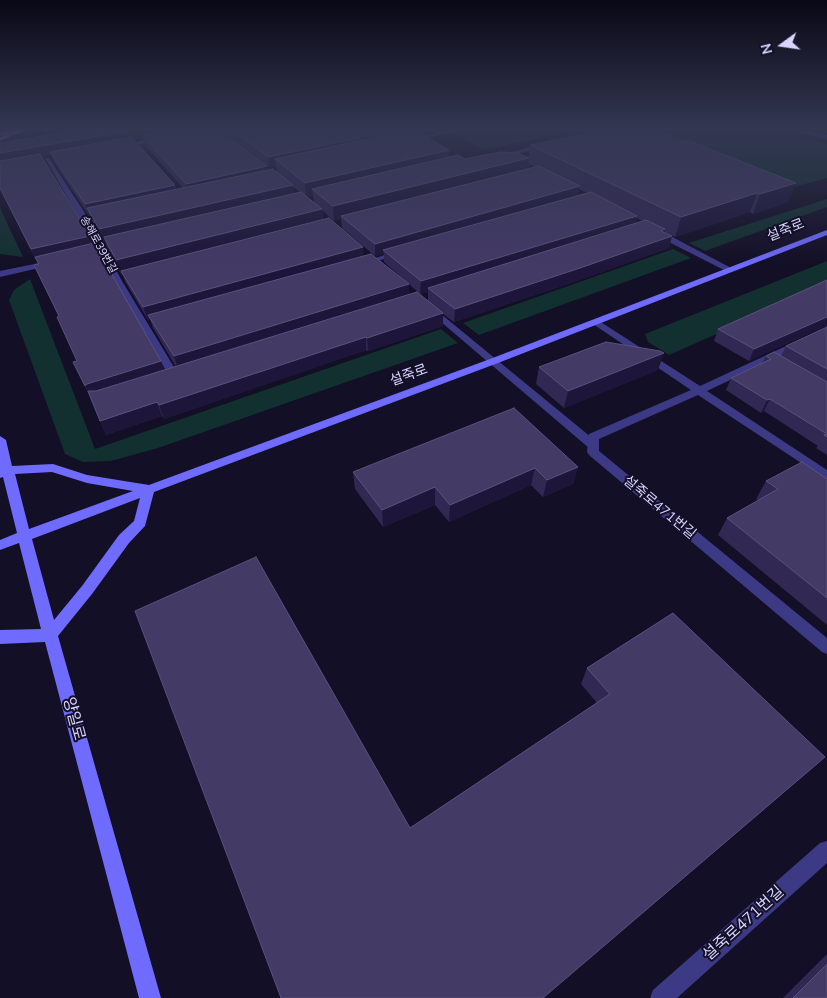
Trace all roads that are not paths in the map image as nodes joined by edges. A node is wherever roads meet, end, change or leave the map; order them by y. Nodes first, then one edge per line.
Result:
1 (57, 175) edge
2 (95, 219) edge
3 (86, 221) junction
4 (646, 228) edge
5 (827, 232) edge
6 (131, 243) edge
7 (102, 250) junction
8 (410, 250) edge
9 (74, 257) edge
10 (56, 261) edge
11 (354, 266) edge
12 (732, 270) junction
13 (0, 274) edge
14 (420, 300) edge
15 (596, 322) junction
16 (827, 330) edge
17 (494, 361) junction
18 (193, 370) edge
19 (699, 391) junction
20 (0, 440) edge
21 (593, 444) junction
22 (4, 472) edge
23 (827, 476) edge
24 (149, 489) junction
25 (24, 536) junction
26 (0, 545) edge
27 (50, 635) junction
28 (0, 637) edge
29 (827, 647) edge
30 (827, 850) edge
31 (150, 998) edge
32 (661, 998) edge

1 - 3 street, 송해로39번길
2 - 3 street
3 - 7 street, 송해로39번길
4 - 12 street
5 - 12 main road, 설죽로
6 - 7 street
7 - 9 street
7 - 18 street, 송해로39번길
8 - 11 street
10 - 13 street
12 - 15 main road, 설죽로
14 - 17 street, 설죽로471번길
15 - 17 main road, 설죽로
15 - 19 street
16 - 19 street
17 - 21 street, 설죽로471번길
17 - 24 main road, 설죽로
19 - 21 street
19 - 23 street
20 - 22 main road, 양일로
21 - 29 street, 설죽로471번길
22 - 24 main road
22 - 25 main road, 양일로
24 - 25 main road, 설죽로
24 - 27 main road
25 - 26 main road, 설죽로
25 - 27 main road, 양일로
27 - 28 main road
27 - 31 main road, 양일로
30 - 32 street, 설죽로471번길

